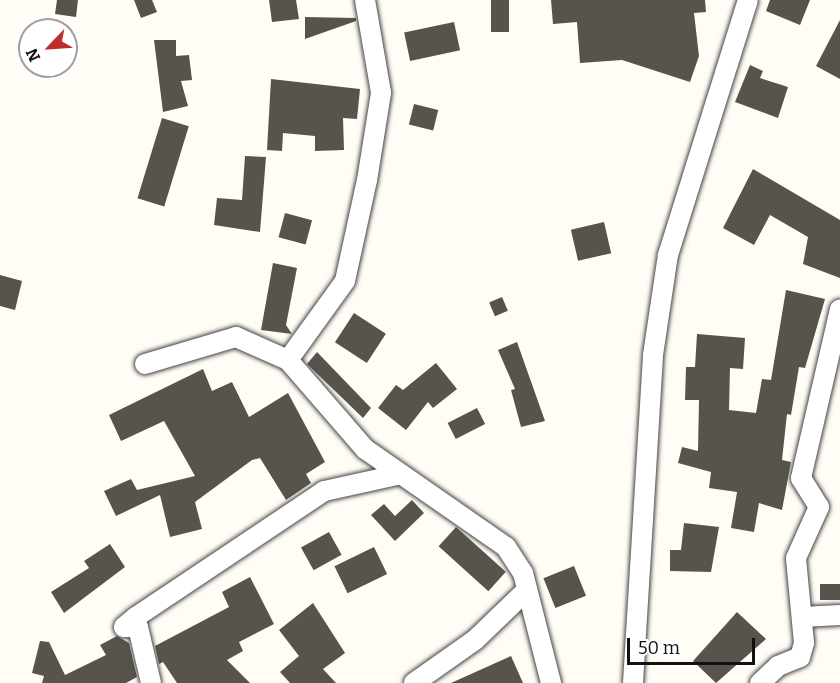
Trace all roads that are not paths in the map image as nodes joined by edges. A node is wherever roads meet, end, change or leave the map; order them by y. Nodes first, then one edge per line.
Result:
1 (365, 0) edge
2 (748, 0) edge
3 (840, 309) edge
4 (288, 360) junction
5 (145, 364) dead end
6 (397, 475) junction
7 (527, 591) junction
8 (840, 615) edge
9 (802, 617) junction
10 (151, 683) edge
11 (414, 683) edge
12 (551, 683) edge
13 (633, 683) edge
14 (760, 683) edge

1 - 4 street
2 - 13 street
3 - 9 street
4 - 5 street
4 - 6 street
6 - 7 street
6 - 10 street
7 - 11 street
7 - 12 street
8 - 9 street
9 - 14 street

